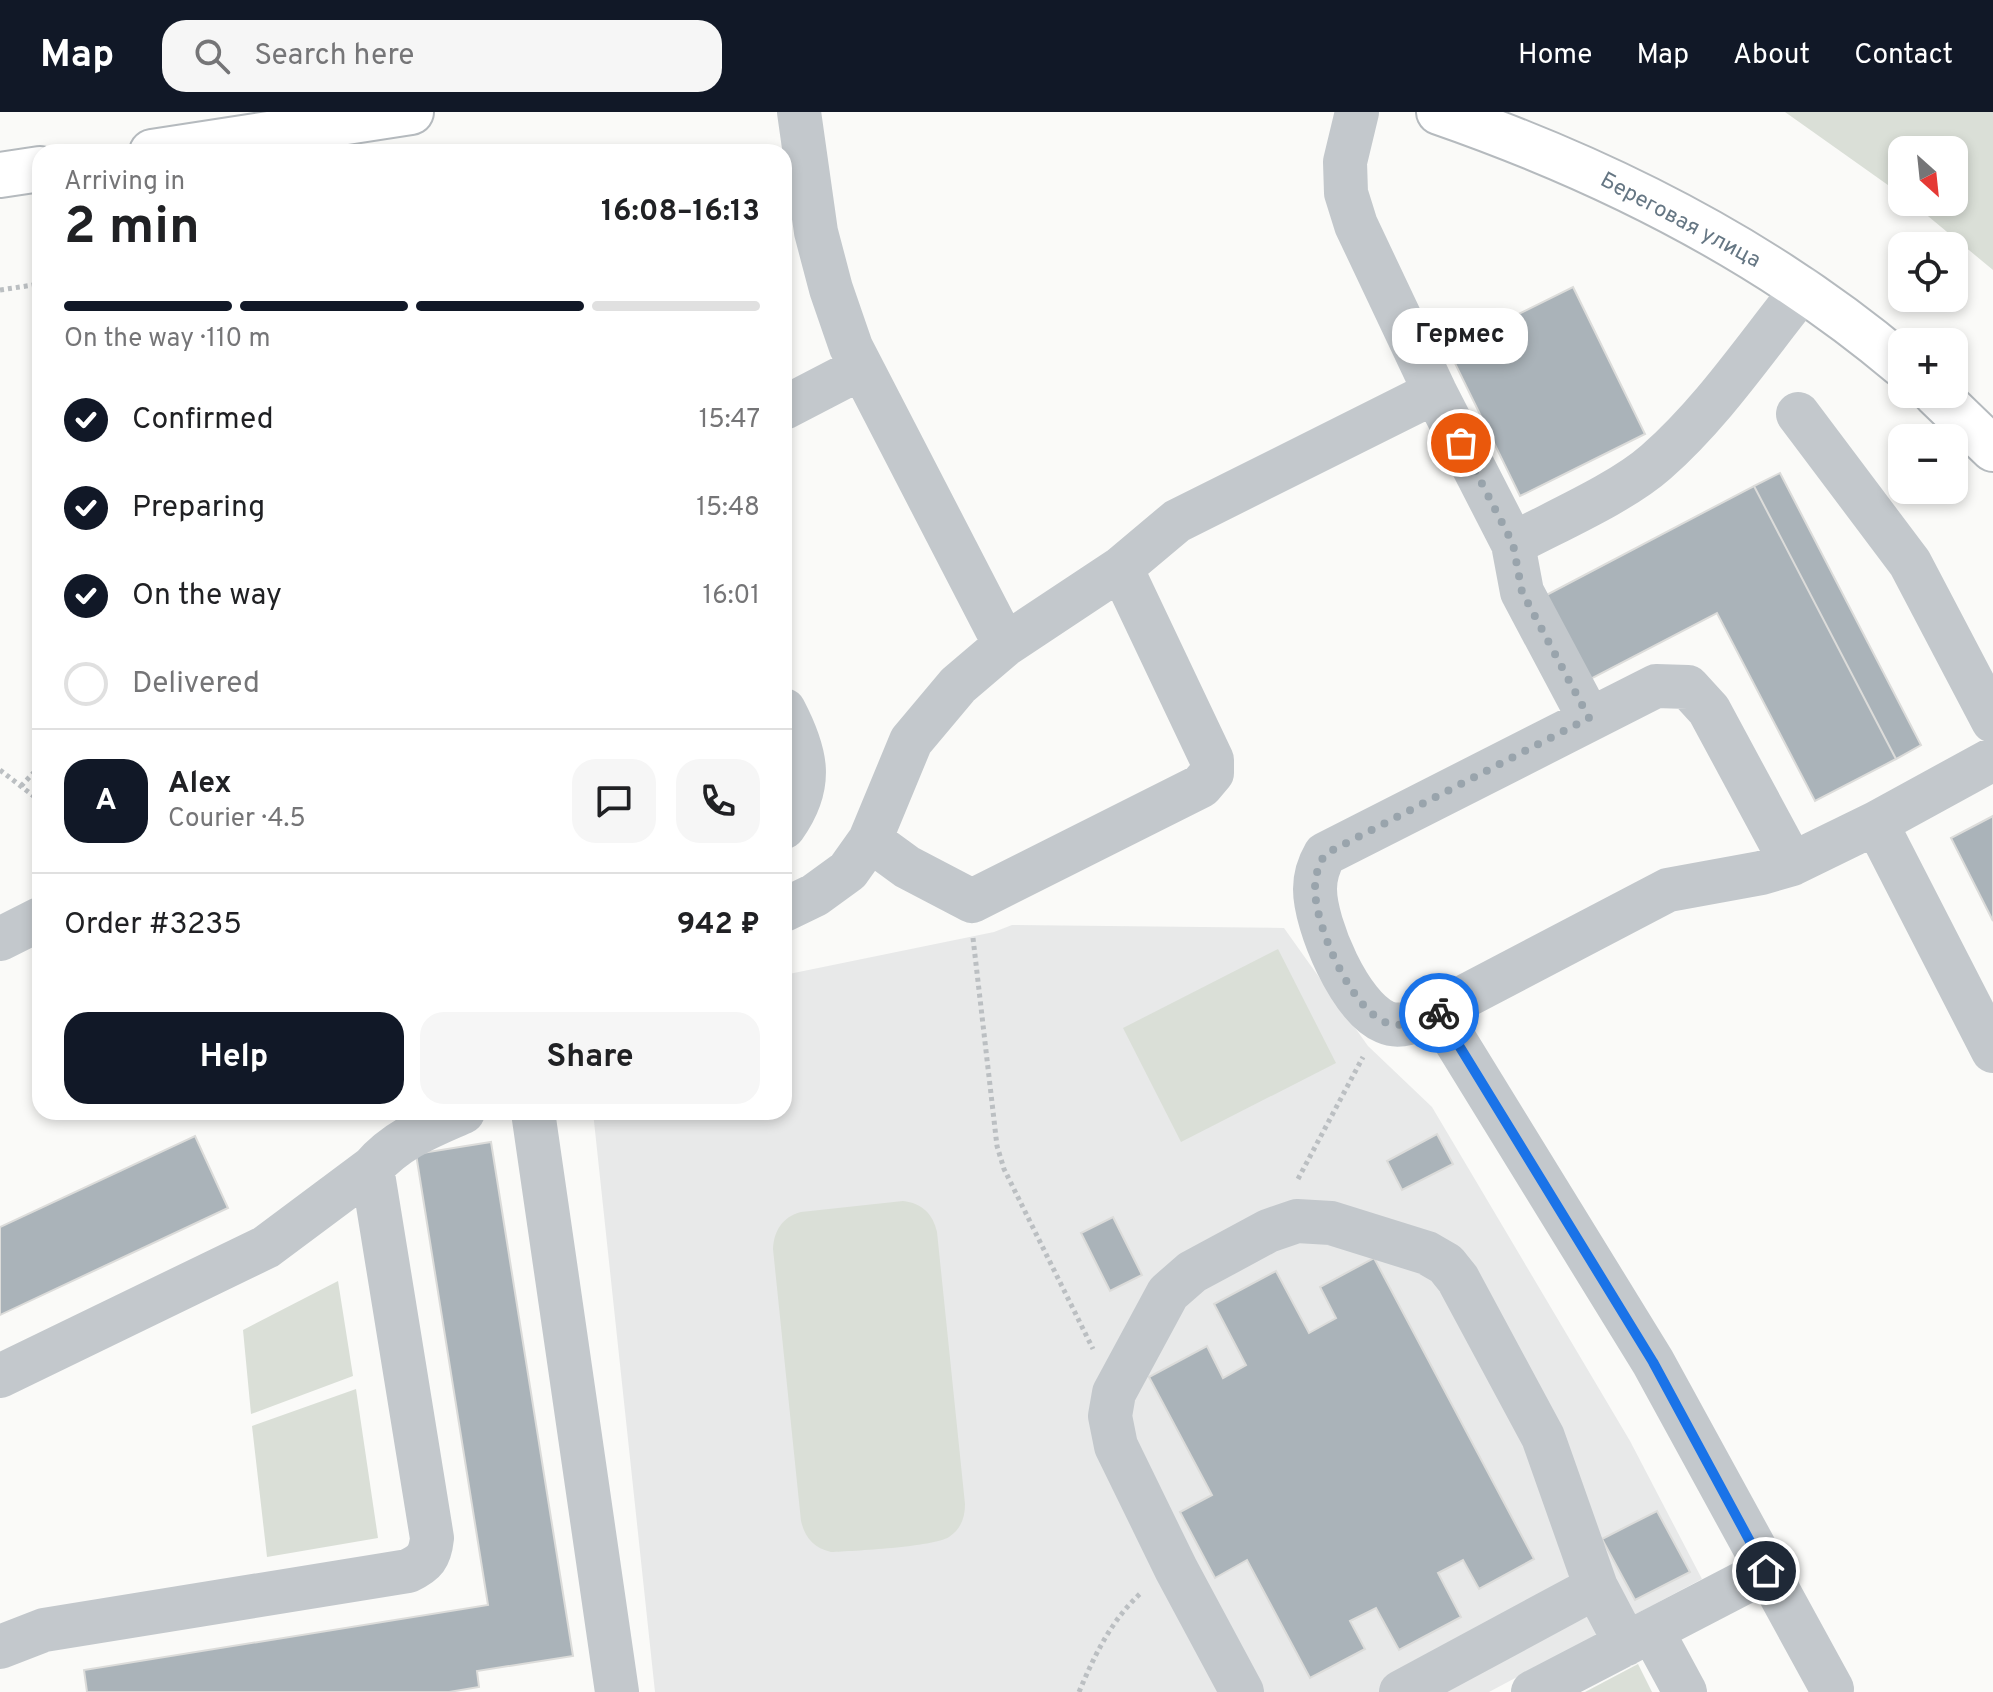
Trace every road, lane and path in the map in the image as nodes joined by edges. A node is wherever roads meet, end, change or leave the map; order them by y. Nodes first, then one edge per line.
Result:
1 (411, 112) edge
2 (799, 112) edge
3 (1357, 112) edge
4 (1439, 112) edge
5 (204, 144) edge
6 (32, 170) edge
7 (0, 175) edge
8 (32, 285) edge
9 (1803, 289) junction
10 (0, 290) edge
11 (1888, 354) edge
12 (861, 368) junction
13 (1435, 392) junction
14 (792, 404) edge
15 (1951, 408) edge
16 (1798, 414) dead end
17 (1993, 449) edge
18 (1513, 544) junction
19 (1121, 568) junction
20 (1005, 645) junction
21 (1589, 718) junction
22 (1993, 721) edge
23 (792, 730) edge
24 (1993, 759) edge
25 (0, 770) edge
26 (32, 774) edge
27 (21, 786) junction
28 (32, 795) edge
29 (792, 816) edge
30 (1876, 823) junction
31 (870, 840) junction
32 (1792, 864) junction
33 (972, 901) junction
34 (792, 906) edge
35 (32, 923) edge
36 (0, 939) edge
37 (1437, 1011) junction
38 (1383, 1021) junction
39 (1993, 1051) edge
40 (445, 1120) edge
41 (534, 1120) edge
42 (372, 1168) junction
43 (1297, 1221) junction
44 (0, 1376) edge
45 (1114, 1393) junction
46 (1176, 1569) junction
47 (1766, 1571) junction
48 (1596, 1587) junction
49 (1639, 1637) junction
50 (0, 1647) edge
51 (1832, 1689) dead end
52 (617, 1692) edge
53 (1079, 1692) edge
54 (1242, 1692) edge
55 (1401, 1692) edge
56 (1533, 1692) edge
57 (1685, 1692) edge

1 - 5 main road
2 - 12 lane
3 - 13 lane
4 - 9 main road, Береговая улица
6 - 7 main road
8 - 10 path
9 - 11 main road, Береговая улица
9 - 18 lane
12 - 14 lane
12 - 20 lane
13 - 18 lane
13 - 19 lane
15 - 17 main road
16 - 22 lane
18 - 21 lane
19 - 20 lane
19 - 33 lane
20 - 31 lane
21 - 32 lane
21 - 38 lane
23 - 29 lane
24 - 30 lane
25 - 27 path
26 - 27 path
27 - 28 path
30 - 32 lane
30 - 39 lane
31 - 33 lane
31 - 34 lane
32 - 37 lane
33 - 45 path
35 - 36 lane
37 - 38 lane
37 - 47 lane
38 - 43 path
40 - 42 lane
41 - 52 lane
42 - 44 lane
42 - 50 lane
43 - 45 lane
43 - 48 lane
45 - 46 lane
46 - 53 path
46 - 54 lane
47 - 49 lane
47 - 51 lane
48 - 49 lane
48 - 55 lane
49 - 56 lane
49 - 57 lane

